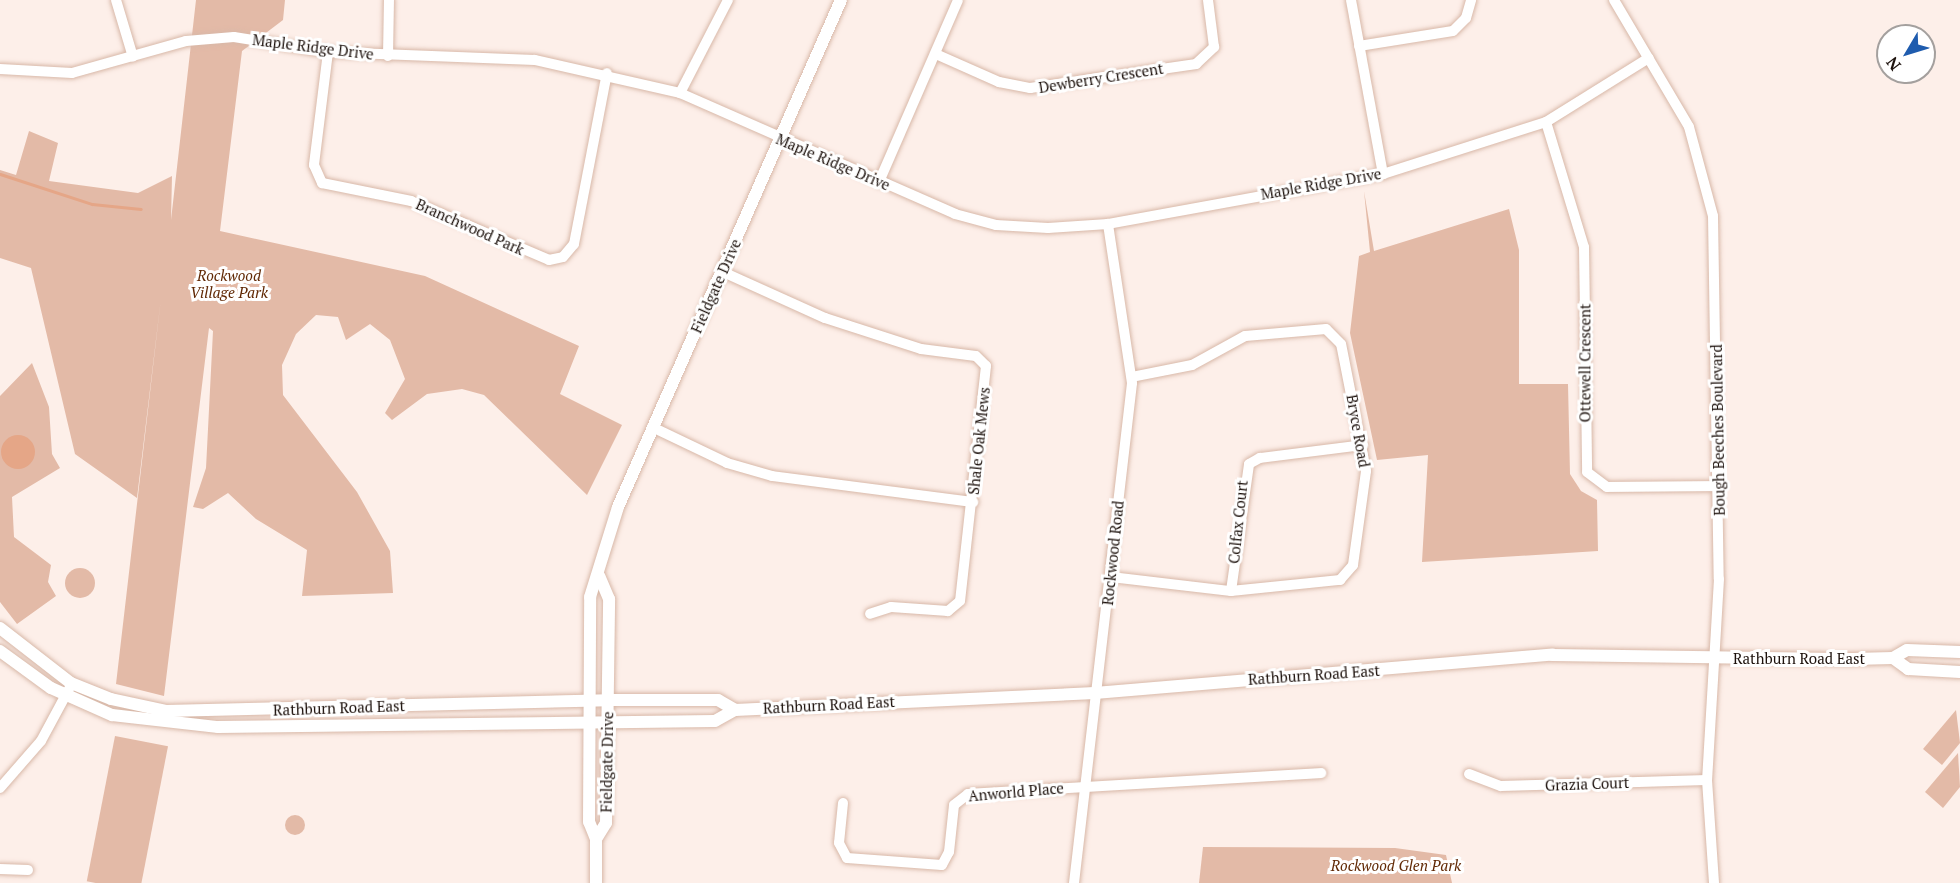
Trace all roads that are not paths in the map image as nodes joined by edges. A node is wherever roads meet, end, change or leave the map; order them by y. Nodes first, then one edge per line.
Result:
1 (116, 0) edge
2 (389, 0) edge
3 (728, 0) edge
4 (841, 0) edge
5 (958, 0) edge
6 (1208, 0) edge
7 (1351, 0) edge
8 (1471, 0) edge
9 (1614, 0) edge
10 (1359, 46) junction
11 (328, 52) junction
12 (938, 55) junction
13 (388, 56) junction
14 (133, 57) junction
15 (1649, 58) junction
16 (0, 69) edge
17 (607, 73) junction
18 (680, 93) junction
19 (1546, 122) junction
20 (779, 139) junction
21 (1383, 174) junction
22 (879, 182) junction
23 (1108, 224) junction
24 (723, 272) junction
25 (1132, 376) junction
26 (652, 427) junction
27 (1363, 445) junction
28 (1719, 486) junction
29 (973, 502) junction
30 (599, 576) junction
31 (1111, 577) junction
32 (1231, 591) junction
33 (870, 614) dead end
34 (0, 628) edge
35 (0, 651) edge
36 (1960, 652) edge
37 (1893, 658) junction
38 (1717, 659) junction
39 (1960, 672) edge
40 (71, 683) junction
41 (1095, 693) junction
42 (66, 697) junction
43 (590, 700) junction
44 (608, 700) junction
45 (735, 710) junction
46 (607, 723) junction
47 (590, 724) junction
48 (1321, 773) dead end
49 (1469, 774) dead end
50 (1707, 780) junction
51 (1083, 787) junction
52 (0, 788) edge
53 (843, 803) dead end
54 (596, 839) junction
55 (0, 869) edge
56 (28, 870) dead end
57 (596, 883) edge
58 (1074, 883) edge
59 (1714, 883) edge

1 - 14 street
2 - 13 street
3 - 18 street
4 - 20 street, Fieldgate Drive
5 - 12 street
6 - 12 street, Dewberry Crescent
7 - 10 street
8 - 10 street
9 - 15 street, Bough Beeches Boulevard
10 - 21 street
11 - 13 street, Maple Ridge Drive
11 - 14 street, Maple Ridge Drive
11 - 17 street, Branchwood Park
12 - 22 street
13 - 17 street, Maple Ridge Drive
14 - 16 street, Maple Ridge Drive
15 - 19 street, Maple Ridge Drive
15 - 28 street, Bough Beeches Boulevard
17 - 18 street, Maple Ridge Drive
18 - 20 street, Maple Ridge Drive
19 - 21 street, Maple Ridge Drive
19 - 28 street, Ottewell Crescent
20 - 22 street, Maple Ridge Drive
20 - 24 street, Fieldgate Drive
21 - 23 street, Maple Ridge Drive
22 - 23 street, Maple Ridge Drive
23 - 25 street, Rockwood Road
24 - 26 street, Fieldgate Drive
24 - 29 street, Shale Oak Mews
25 - 27 street, Bryce Road
25 - 31 street, Rockwood Road
26 - 29 street, Shale Oak Mews
26 - 30 street, Fieldgate Drive
27 - 32 street, Colfax Court
27 - 32 street, Bryce Road
28 - 38 street, Bough Beeches Boulevard
29 - 33 street
30 - 43 street, Fieldgate Drive
30 - 44 street, Fieldgate Drive
31 - 32 street, Bryce Road
31 - 41 street, Rockwood Road
34 - 40 street, Rathburn Road East
35 - 42 street, Rathburn Road East
36 - 37 street, Rathburn Road East
37 - 38 street, Rathburn Road East
37 - 39 street, Rathburn Road East
38 - 41 street, Rathburn Road East
38 - 50 street, Bough Beeches Boulevard
40 - 42 street
40 - 43 street, Rathburn Road East
41 - 45 street, Rathburn Road East
41 - 51 street, Rockwood Road
42 - 47 street, Rathburn Road East
42 - 52 street
43 - 44 street, Rathburn Road East
43 - 47 street, Fieldgate Drive
44 - 45 street, Rathburn Road East
44 - 46 street, Fieldgate Drive
45 - 46 street, Rathburn Road East
46 - 47 street, Rathburn Road East
46 - 54 street, Fieldgate Drive
47 - 54 street, Fieldgate Drive
48 - 51 street
49 - 50 street, Grazia Court
50 - 59 street, Bough Beeches Boulevard
51 - 53 street, Anworld Place
51 - 58 street, Rockwood Road
54 - 57 street, Fieldgate Drive
55 - 56 street

